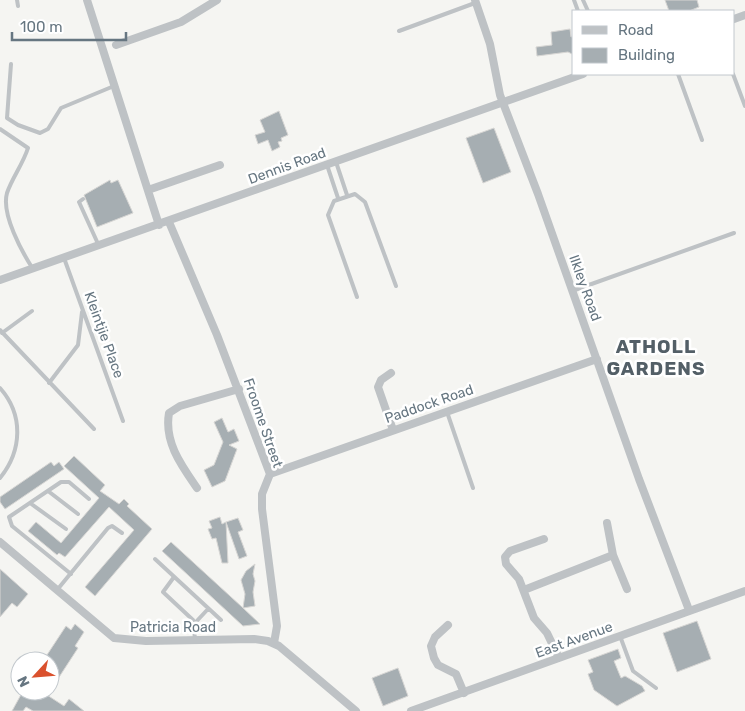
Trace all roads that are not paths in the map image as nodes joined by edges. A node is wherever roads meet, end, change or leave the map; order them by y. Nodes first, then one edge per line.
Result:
1 (17, 0) edge
2 (87, 0) edge
3 (217, 0) edge
4 (475, 1) edge
5 (18, 6) dead end
6 (399, 31) dead end
7 (116, 45) dead end
8 (11, 64) dead end
9 (580, 75) edge
10 (678, 75) edge
11 (733, 75) edge
12 (114, 86) junction
13 (503, 103) junction
14 (745, 106) edge
15 (0, 129) edge
16 (702, 140) dead end
17 (336, 162) junction
18 (220, 165) dead end
19 (327, 165) junction
20 (148, 190) junction
21 (347, 195) junction
22 (338, 198) junction
23 (84, 199) dead end
24 (91, 214) dead end
25 (86, 217) junction
26 (169, 222) junction
27 (159, 225) junction
28 (734, 234) dead end
29 (98, 246) junction
30 (64, 257) junction
31 (33, 269) junction
32 (0, 280) edge
33 (396, 286) dead end
34 (572, 291) junction
35 (357, 297) dead end
36 (82, 308) junction
37 (32, 311) dead end
38 (1, 331) edge
39 (597, 359) junction
40 (391, 373) dead end
41 (49, 382) junction
42 (0, 388) edge
43 (239, 389) junction
44 (447, 412) junction
45 (123, 421) dead end
46 (94, 429) dead end
47 (393, 430) junction
48 (270, 474) junction
49 (0, 478) edge
50 (197, 488) dead end
51 (473, 488) dead end
52 (48, 491) junction
53 (89, 499) dead end
54 (30, 503) junction
55 (78, 514) dead end
56 (607, 523) dead end
57 (66, 529) dead end
58 (122, 534) dead end
59 (544, 539) dead end
60 (0, 542) edge
61 (613, 555) junction
62 (155, 560) dead end
63 (71, 574) junction
64 (174, 577) junction
65 (627, 589) dead end
66 (57, 590) junction
67 (524, 590) junction
68 (745, 591) edge
69 (208, 609) junction
70 (689, 610) junction
71 (220, 620) dead end
72 (194, 624) junction
73 (448, 625) dead end
74 (620, 636) junction
75 (195, 639) junction
76 (274, 643) junction
77 (559, 658) junction
78 (656, 688) dead end
79 (464, 693) junction
80 (356, 711) edge
81 (411, 711) edge

1 - 5 lane
2 - 12 street
3 - 7 street
4 - 6 lane
4 - 13 street, Ilkley Road
8 - 12 lane
9 - 13 street, Dennis Road
10 - 16 lane
11 - 14 lane
12 - 20 street
13 - 17 street, Dennis Road
13 - 34 street, Ilkley Road
15 - 31 lane
17 - 19 street, Dennis Road
17 - 21 lane
18 - 20 street
19 - 22 lane
19 - 26 street, Dennis Road
20 - 27 street
21 - 22 lane
21 - 33 lane
22 - 35 lane
23 - 25 lane
24 - 25 lane
25 - 29 lane
26 - 27 street, Dennis Road
26 - 43 street, Froome Street
27 - 29 street, Dennis Road
28 - 34 lane
29 - 30 street, Dennis Road
30 - 31 street, Dennis Road
30 - 36 lane, Kleintjie Place
31 - 32 street, Dennis Road
34 - 39 street, Ilkley Road
36 - 41 lane
36 - 45 lane, Kleintjie Place
37 - 38 lane
38 - 41 lane
39 - 44 street, Paddock Road
39 - 70 street, Ilkley Road
40 - 47 street
41 - 46 lane
42 - 49 lane
43 - 48 street, Froome Street
43 - 50 street
44 - 47 street, Paddock Road
44 - 51 lane
47 - 48 street, Paddock Road
48 - 76 street, Froome Street
52 - 53 lane
52 - 54 lane
52 - 55 lane
54 - 57 lane
54 - 63 lane
56 - 61 street
58 - 63 lane
59 - 67 street
60 - 66 street, Patricia Road
61 - 65 street
61 - 67 street
62 - 64 lane
63 - 66 lane
64 - 69 lane
64 - 72 lane
66 - 75 street, Patricia Road
67 - 77 street
68 - 70 street, East Avenue
69 - 71 lane
69 - 72 lane
70 - 74 street, East Avenue
72 - 75 lane
73 - 79 street
74 - 77 street, East Avenue
74 - 78 lane
75 - 76 street, Patricia Road
76 - 80 street
77 - 79 street, East Avenue
79 - 81 street, East Avenue

